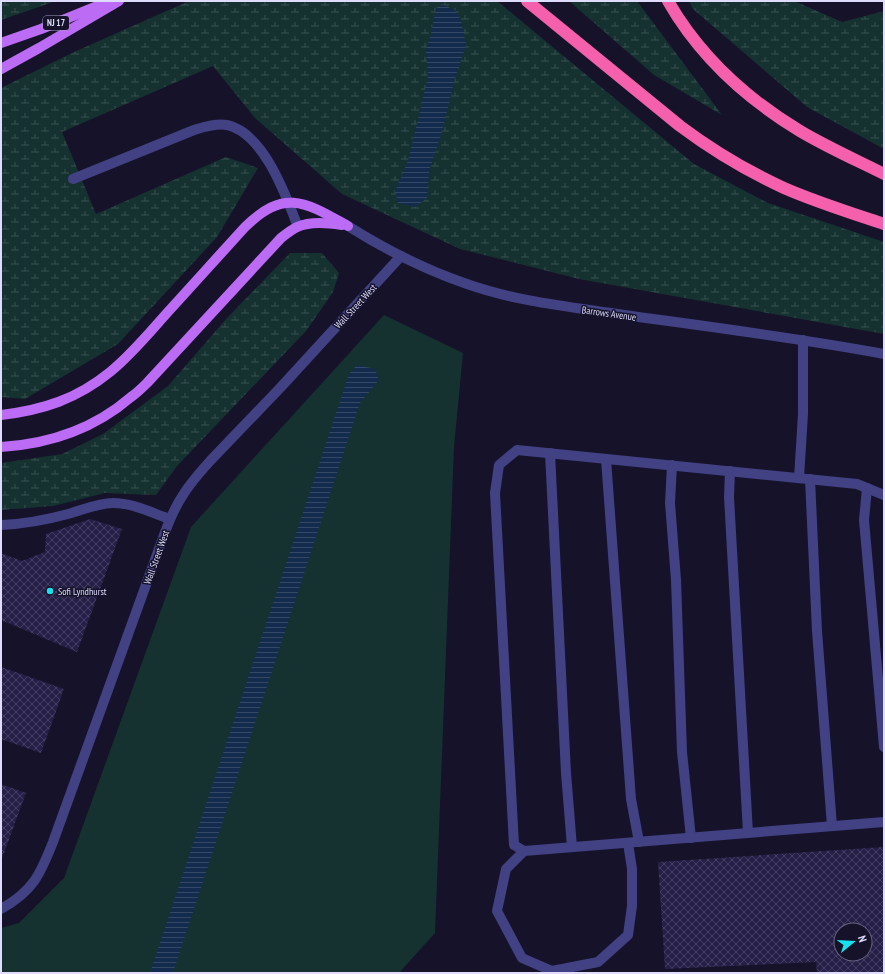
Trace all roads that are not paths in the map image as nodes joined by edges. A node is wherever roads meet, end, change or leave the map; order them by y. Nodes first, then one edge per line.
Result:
1 (109, 1) edge
2 (119, 1) edge
3 (527, 1) edge
4 (668, 1) edge
5 (1, 43) edge
6 (1, 69) edge
7 (884, 174) edge
8 (73, 180) dead end
9 (289, 202) junction
10 (884, 224) edge
11 (348, 226) junction
12 (298, 227) junction
13 (401, 256) junction
14 (803, 340) junction
15 (884, 354) edge
16 (1, 415) edge
17 (1, 447) edge
18 (550, 453) junction
19 (606, 459) junction
20 (672, 465) junction
21 (730, 471) junction
22 (805, 478) junction
23 (867, 488) junction
24 (884, 494) edge
25 (170, 519) junction
26 (1, 524) edge
27 (884, 747) edge
28 (884, 822) edge
29 (832, 826) junction
30 (748, 833) junction
31 (691, 838) junction
32 (639, 842) junction
33 (628, 843) junction
34 (572, 847) junction
35 (524, 851) junction
36 (1, 909) edge
37 (552, 972) edge

1 - 5 main road, NJ 17
2 - 6 main road
3 - 10 highway
4 - 7 highway
8 - 9 street
9 - 11 main road
9 - 12 street
9 - 16 main road
11 - 12 main road
11 - 13 street, Barrows Avenue
12 - 17 main road
13 - 14 street, Barrows Avenue
13 - 25 street, Wall Street West
14 - 15 street, Barrows Avenue
14 - 22 street
18 - 19 street
18 - 34 street
18 - 35 street
19 - 20 street
19 - 32 street
20 - 21 street
20 - 31 street
21 - 22 street
21 - 30 street
22 - 23 street
22 - 29 street
23 - 24 street
23 - 27 street
25 - 26 street
25 - 36 street, Wall Street West
28 - 29 street
29 - 30 street
30 - 31 street
31 - 32 street
32 - 33 street
33 - 34 street
33 - 37 street
34 - 35 street
35 - 37 street

